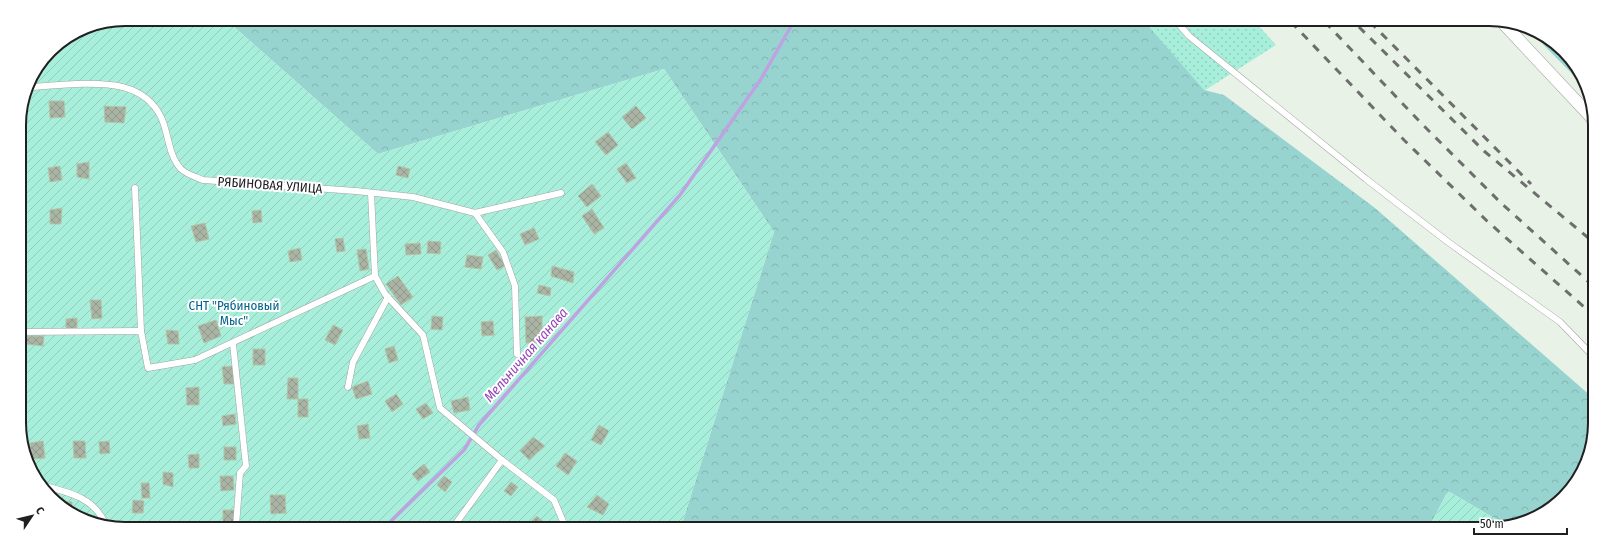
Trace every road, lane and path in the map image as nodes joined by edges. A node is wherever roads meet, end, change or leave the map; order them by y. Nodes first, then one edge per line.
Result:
1 (1181, 26) edge
2 (1508, 28) edge
3 (34, 87) edge
4 (1587, 113) edge
5 (135, 188) dead end
6 (371, 193) junction
7 (561, 193) dead end
8 (475, 213) junction
9 (375, 276) junction
10 (388, 298) junction
11 (26, 332) edge
12 (141, 332) junction
13 (233, 344) junction
14 (1588, 351) edge
15 (517, 354) dead end
16 (348, 387) dead end
17 (502, 460) junction
18 (51, 488) edge
19 (103, 519) edge
20 (236, 522) edge
21 (457, 522) edge
22 (563, 522) edge

1 - 14 lane
2 - 4 street
3 - 6 lane, РЯБИНОВАЯ УЛИЦА
5 - 12 lane
6 - 8 lane, РЯБИНОВАЯ УЛИЦА
6 - 9 lane
7 - 8 lane, РЯБИНОВАЯ УЛИЦА
8 - 15 lane
9 - 10 lane
9 - 13 lane
10 - 16 lane
10 - 17 lane
11 - 12 lane
12 - 13 lane
13 - 20 lane
17 - 21 lane
17 - 22 lane
18 - 19 lane

